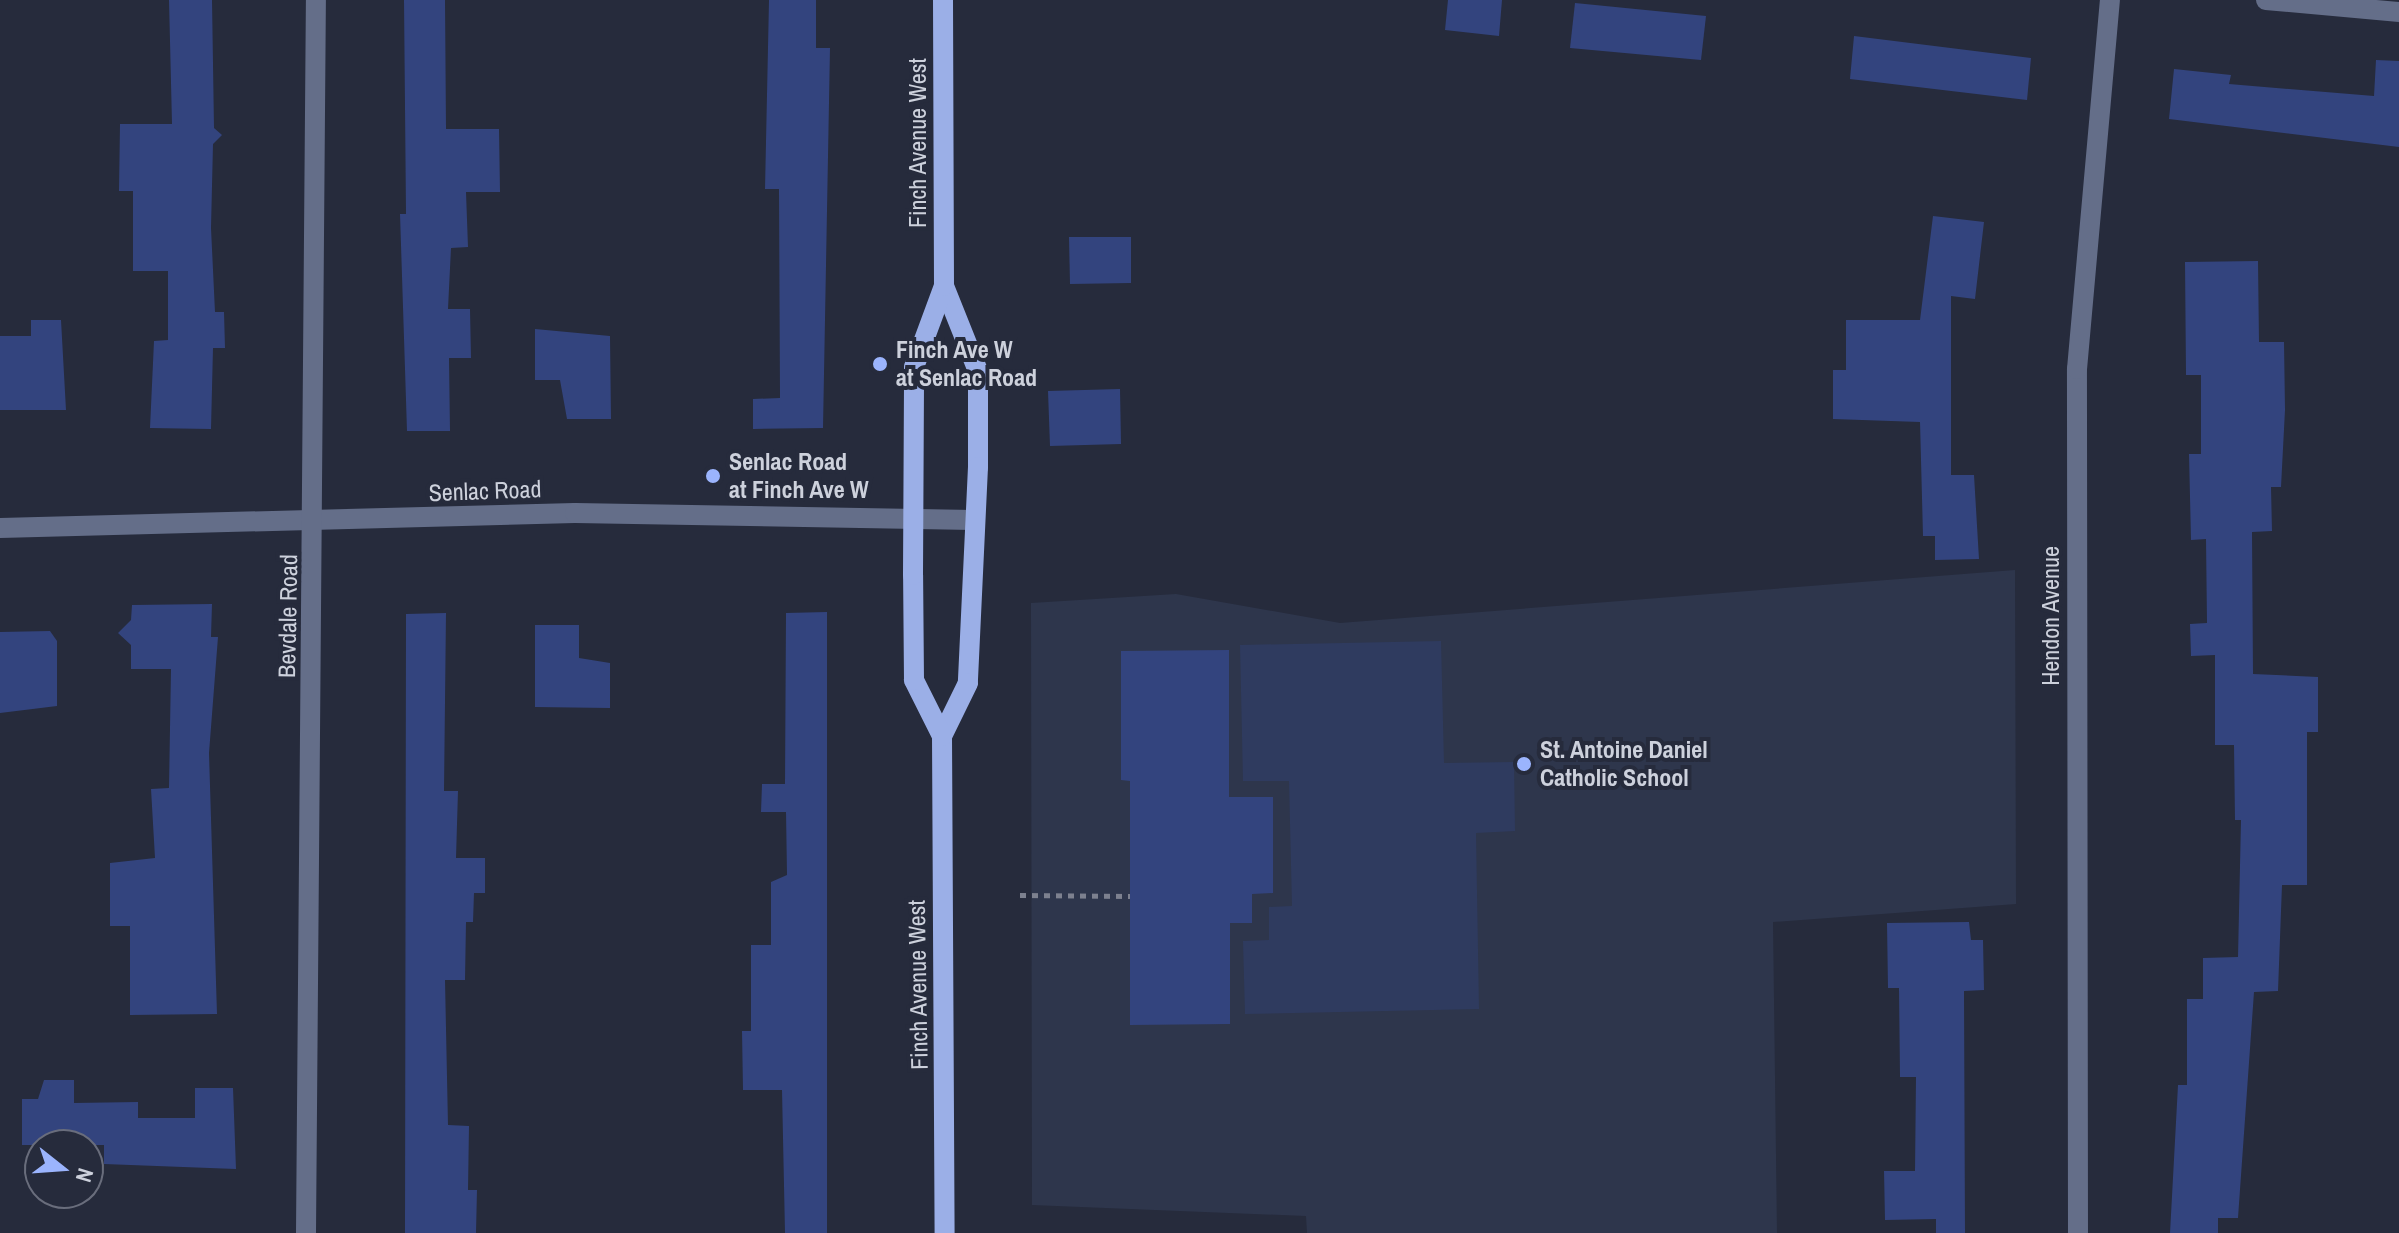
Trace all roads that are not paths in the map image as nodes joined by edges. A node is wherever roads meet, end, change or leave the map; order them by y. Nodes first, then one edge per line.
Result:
1 (316, 0) edge
2 (943, 0) edge
3 (2110, 0) edge
4 (2266, 0) edge
5 (2399, 12) edge
6 (944, 286) junction
7 (914, 519) junction
8 (973, 520) junction
9 (314, 523) junction
10 (0, 528) edge
11 (942, 736) junction
12 (306, 1233) edge
13 (945, 1233) edge
14 (2078, 1233) edge

1 - 9 street, Bevdale Road
2 - 6 main road, Finch Avenue West
3 - 14 street, Hendon Avenue
4 - 5 street
6 - 7 main road, Finch Avenue West
6 - 8 main road, Finch Avenue West
7 - 8 street, Senlac Road
7 - 9 street, Senlac Road
7 - 11 main road, Finch Avenue West
8 - 11 main road, Finch Avenue West
9 - 10 street, Senlac Road
9 - 12 street, Bevdale Road
11 - 13 main road, Finch Avenue West

